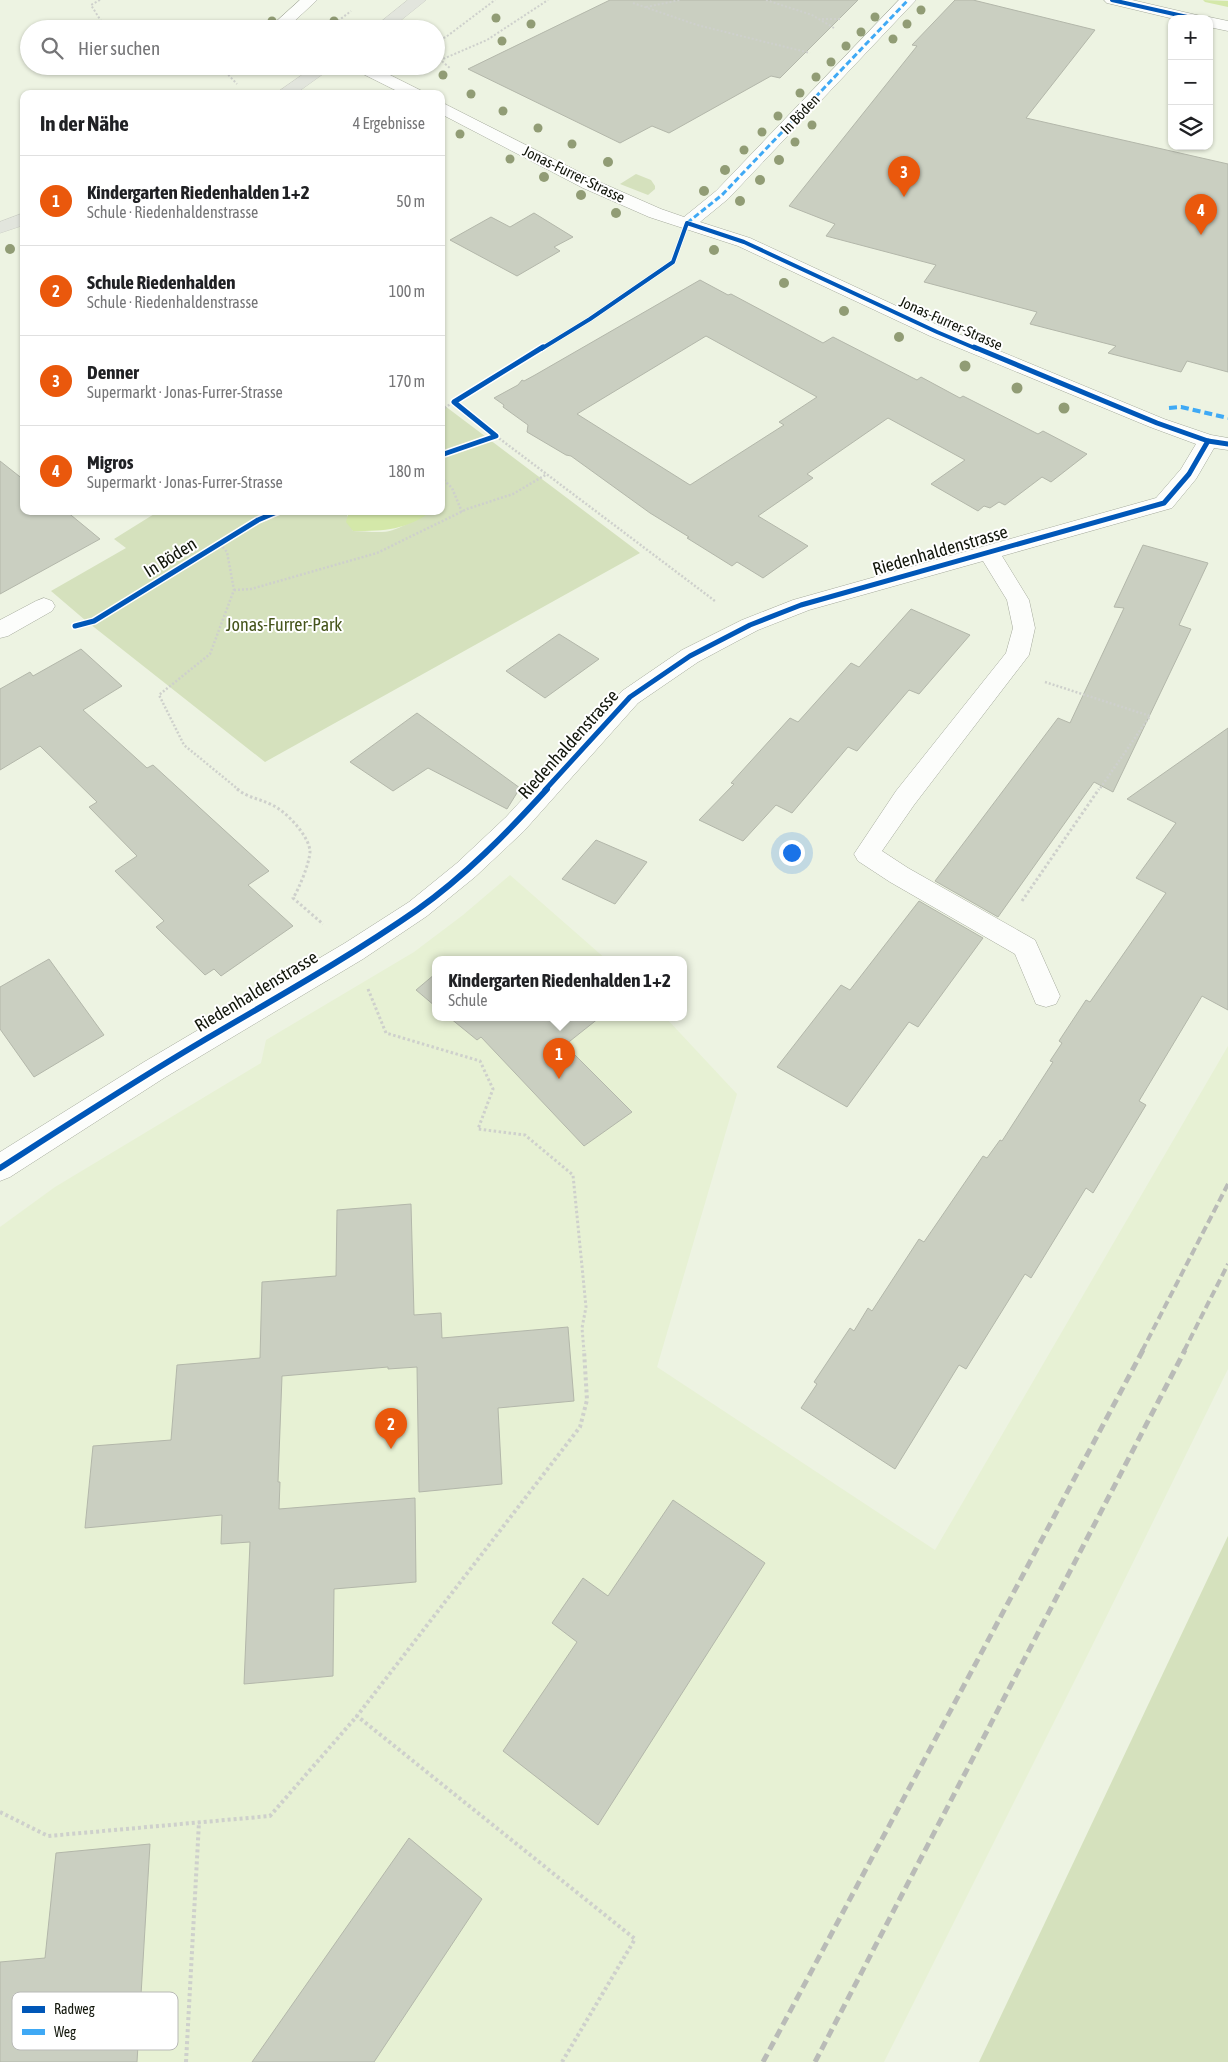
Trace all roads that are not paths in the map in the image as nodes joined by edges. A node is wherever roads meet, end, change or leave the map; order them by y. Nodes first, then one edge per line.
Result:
1 (309, 0) edge
2 (418, 0) edge
3 (908, 0) edge
4 (1112, 0) edge
5 (1178, 15) edge
6 (286, 20) edge
7 (392, 20) edge
8 (1213, 23) edge
9 (1228, 26) edge
10 (312, 75) edge
11 (377, 75) edge
12 (289, 90) edge
13 (408, 90) edge
14 (445, 109) edge
15 (20, 220) edge
16 (687, 223) junction
17 (0, 228) edge
18 (1218, 442) edge
19 (989, 552) junction
20 (44, 606) dead end
21 (0, 630) edge
22 (1046, 996) dead end
23 (0, 1168) edge

1 - 6 street
2 - 7 main road
3 - 16 street, In Böden
4 - 5 street
8 - 9 street
10 - 12 main road
11 - 13 street
14 - 16 street, Jonas-Furrer-Strasse
15 - 17 main road
16 - 18 street, Jonas-Furrer-Strasse
18 - 19 street, Riedenhaldenstrasse
19 - 22 street, Riedenhaldenstrasse
19 - 23 street, Riedenhaldenstrasse
20 - 21 street

